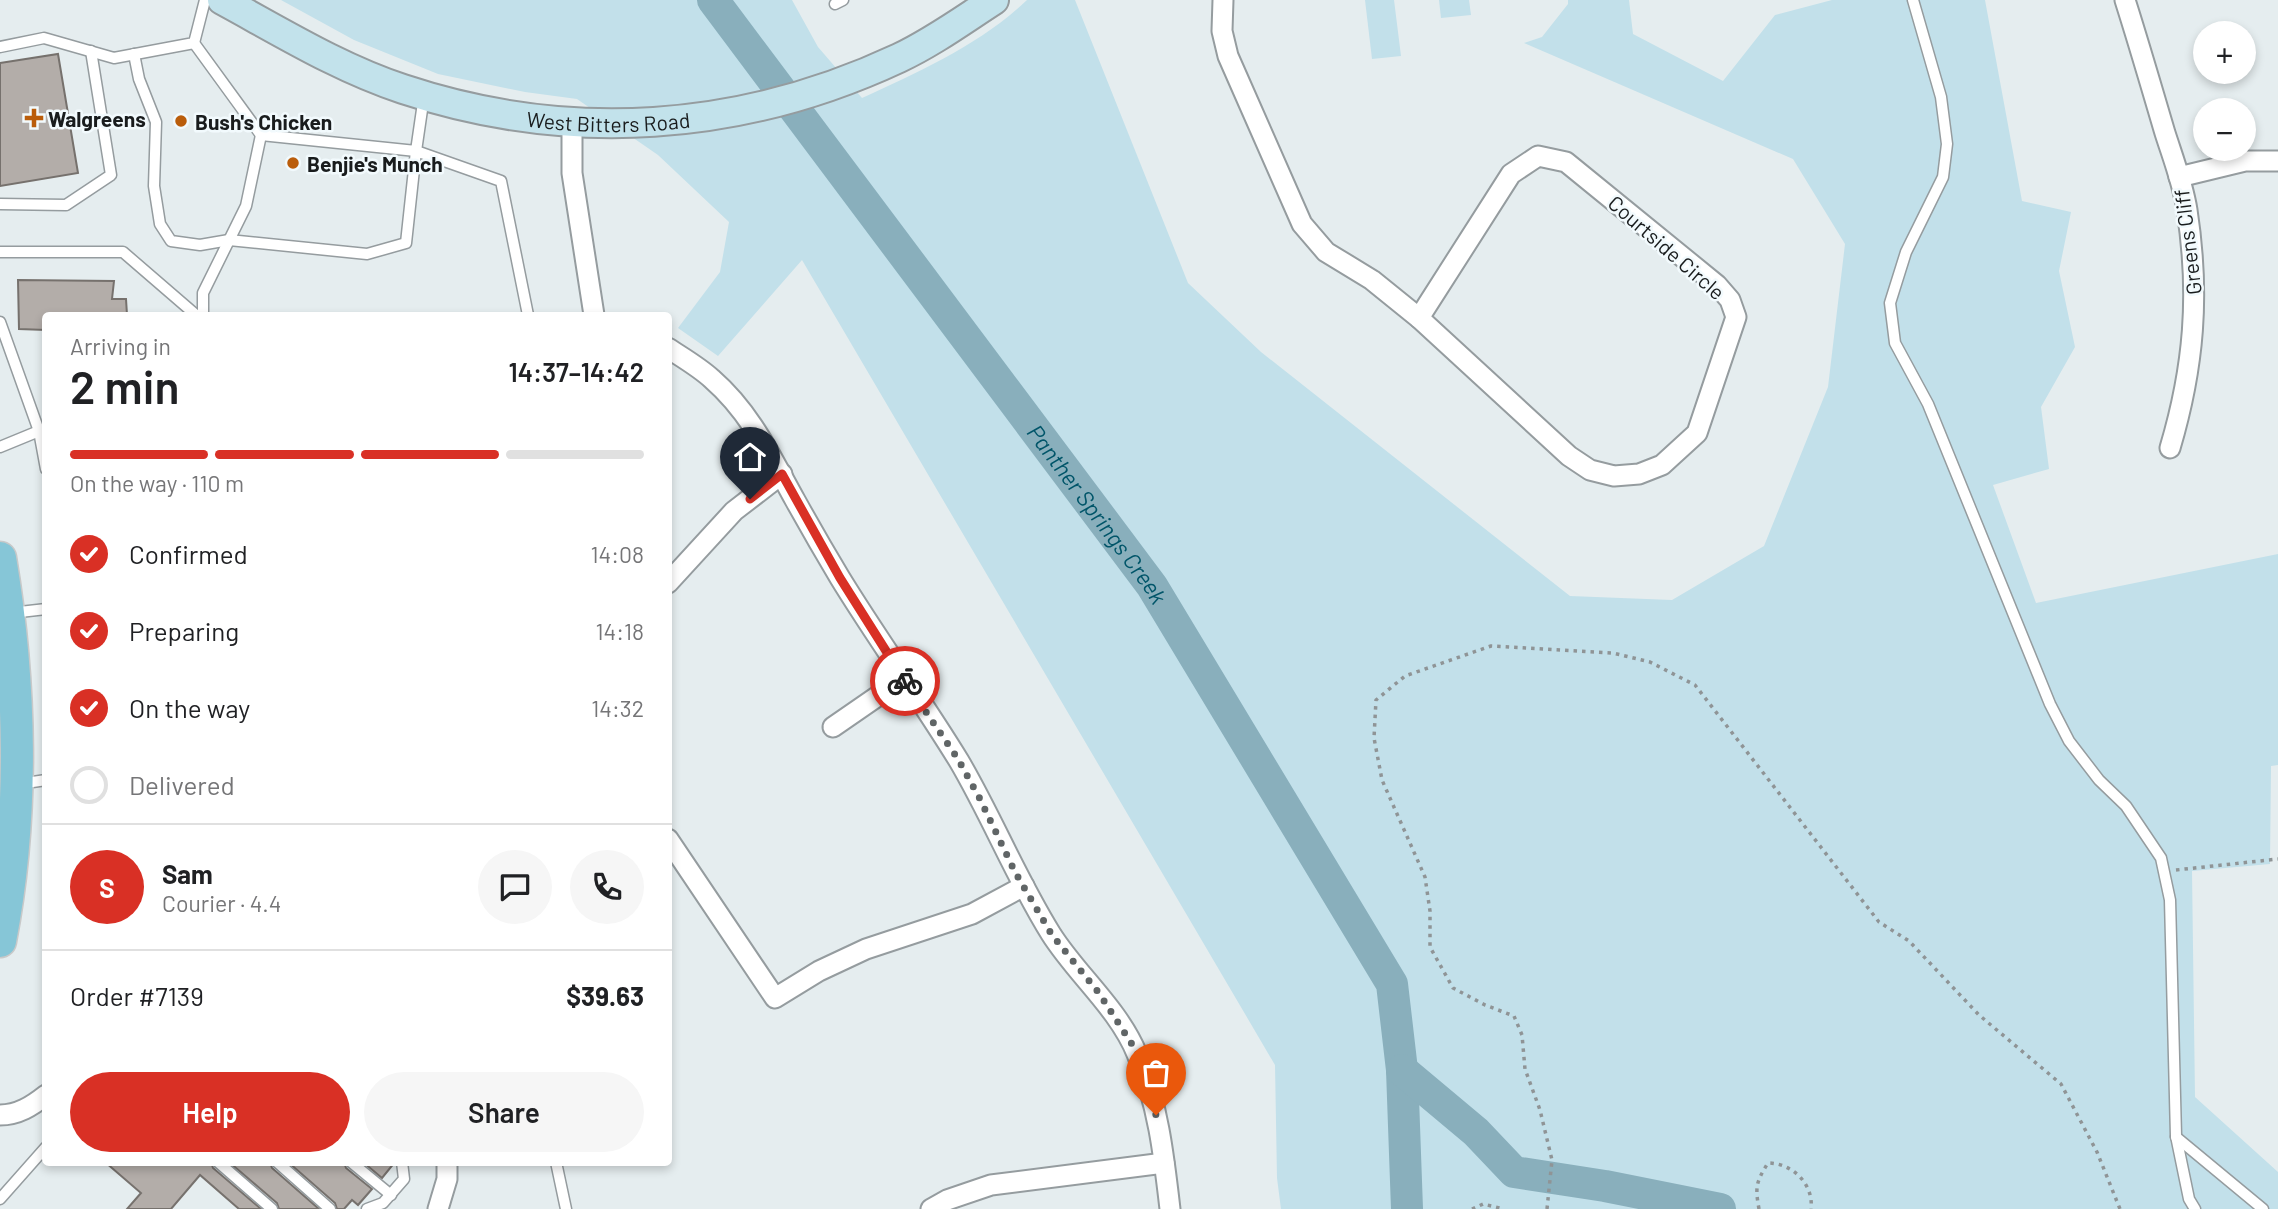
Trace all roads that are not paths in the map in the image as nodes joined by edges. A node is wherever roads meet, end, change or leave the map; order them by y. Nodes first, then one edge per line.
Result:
1 (205, 0) edge
2 (222, 0) edge
3 (1223, 0) edge
4 (1913, 0) edge
5 (2125, 0) edge
6 (982, 3) edge
7 (194, 43) junction
8 (0, 47) edge
9 (91, 51) junction
10 (134, 54) junction
11 (425, 95) junction
12 (572, 122) junction
13 (261, 135) junction
14 (416, 151) junction
15 (2278, 161) edge
16 (2179, 177) junction
17 (0, 204) edge
18 (229, 240) junction
19 (0, 252) edge
20 (192, 312) edge
21 (203, 312) edge
22 (527, 312) edge
23 (594, 312) edge
24 (1419, 318) junction
25 (0, 322) edge
26 (672, 351) edge
27 (42, 431) edge
28 (0, 447) edge
29 (2169, 448) dead end
30 (782, 474) junction
31 (0, 558) edge
32 (672, 579) edge
33 (42, 609) edge
34 (8, 613) junction
35 (904, 678) junction
36 (833, 727) dead end
37 (30, 782) edge
38 (672, 845) edge
39 (1024, 886) junction
40 (0, 941) edge
41 (42, 1098) edge
42 (0, 1115) edge
43 (2176, 1136) junction
44 (42, 1152) edge
45 (1164, 1163) junction
46 (223, 1166) edge
47 (282, 1166) edge
48 (356, 1166) edge
49 (402, 1166) edge
50 (447, 1166) edge
51 (557, 1166) edge
52 (391, 1195) junction
53 (0, 1199) edge
54 (272, 1209) edge
55 (330, 1209) edge
56 (368, 1209) edge
57 (438, 1209) edge
58 (565, 1209) edge
59 (930, 1209) edge
60 (1170, 1209) edge
61 (2196, 1209) edge
62 (2263, 1209) edge

1 - 7 lane
2 - 11 main road, West Bitters Road
3 - 24 street, Courtside Circle
4 - 43 lane
5 - 16 street, Greens Cliff
6 - 12 main road, West Bitters Road
7 - 10 lane
7 - 13 lane
8 - 9 lane
9 - 10 lane
9 - 17 lane
10 - 18 lane
11 - 12 main road, West Bitters Road
11 - 14 lane
12 - 23 street
13 - 14 lane
13 - 18 lane
14 - 18 lane
14 - 22 lane
15 - 16 street
16 - 29 street, Greens Cliff
18 - 21 lane
19 - 20 lane
24 - 24 street, Courtside Circle
25 - 27 lane
26 - 30 street
27 - 28 lane
30 - 32 street
30 - 35 street
31 - 34 main road
33 - 34 lane
34 - 37 main road
35 - 36 street
35 - 39 street
37 - 40 main road
38 - 39 street
39 - 45 street
41 - 42 street
43 - 61 lane
43 - 62 lane
44 - 53 lane
45 - 59 street
45 - 60 street
46 - 54 lane
47 - 55 lane
48 - 52 lane
49 - 52 lane
50 - 57 street
51 - 58 lane
52 - 56 lane

